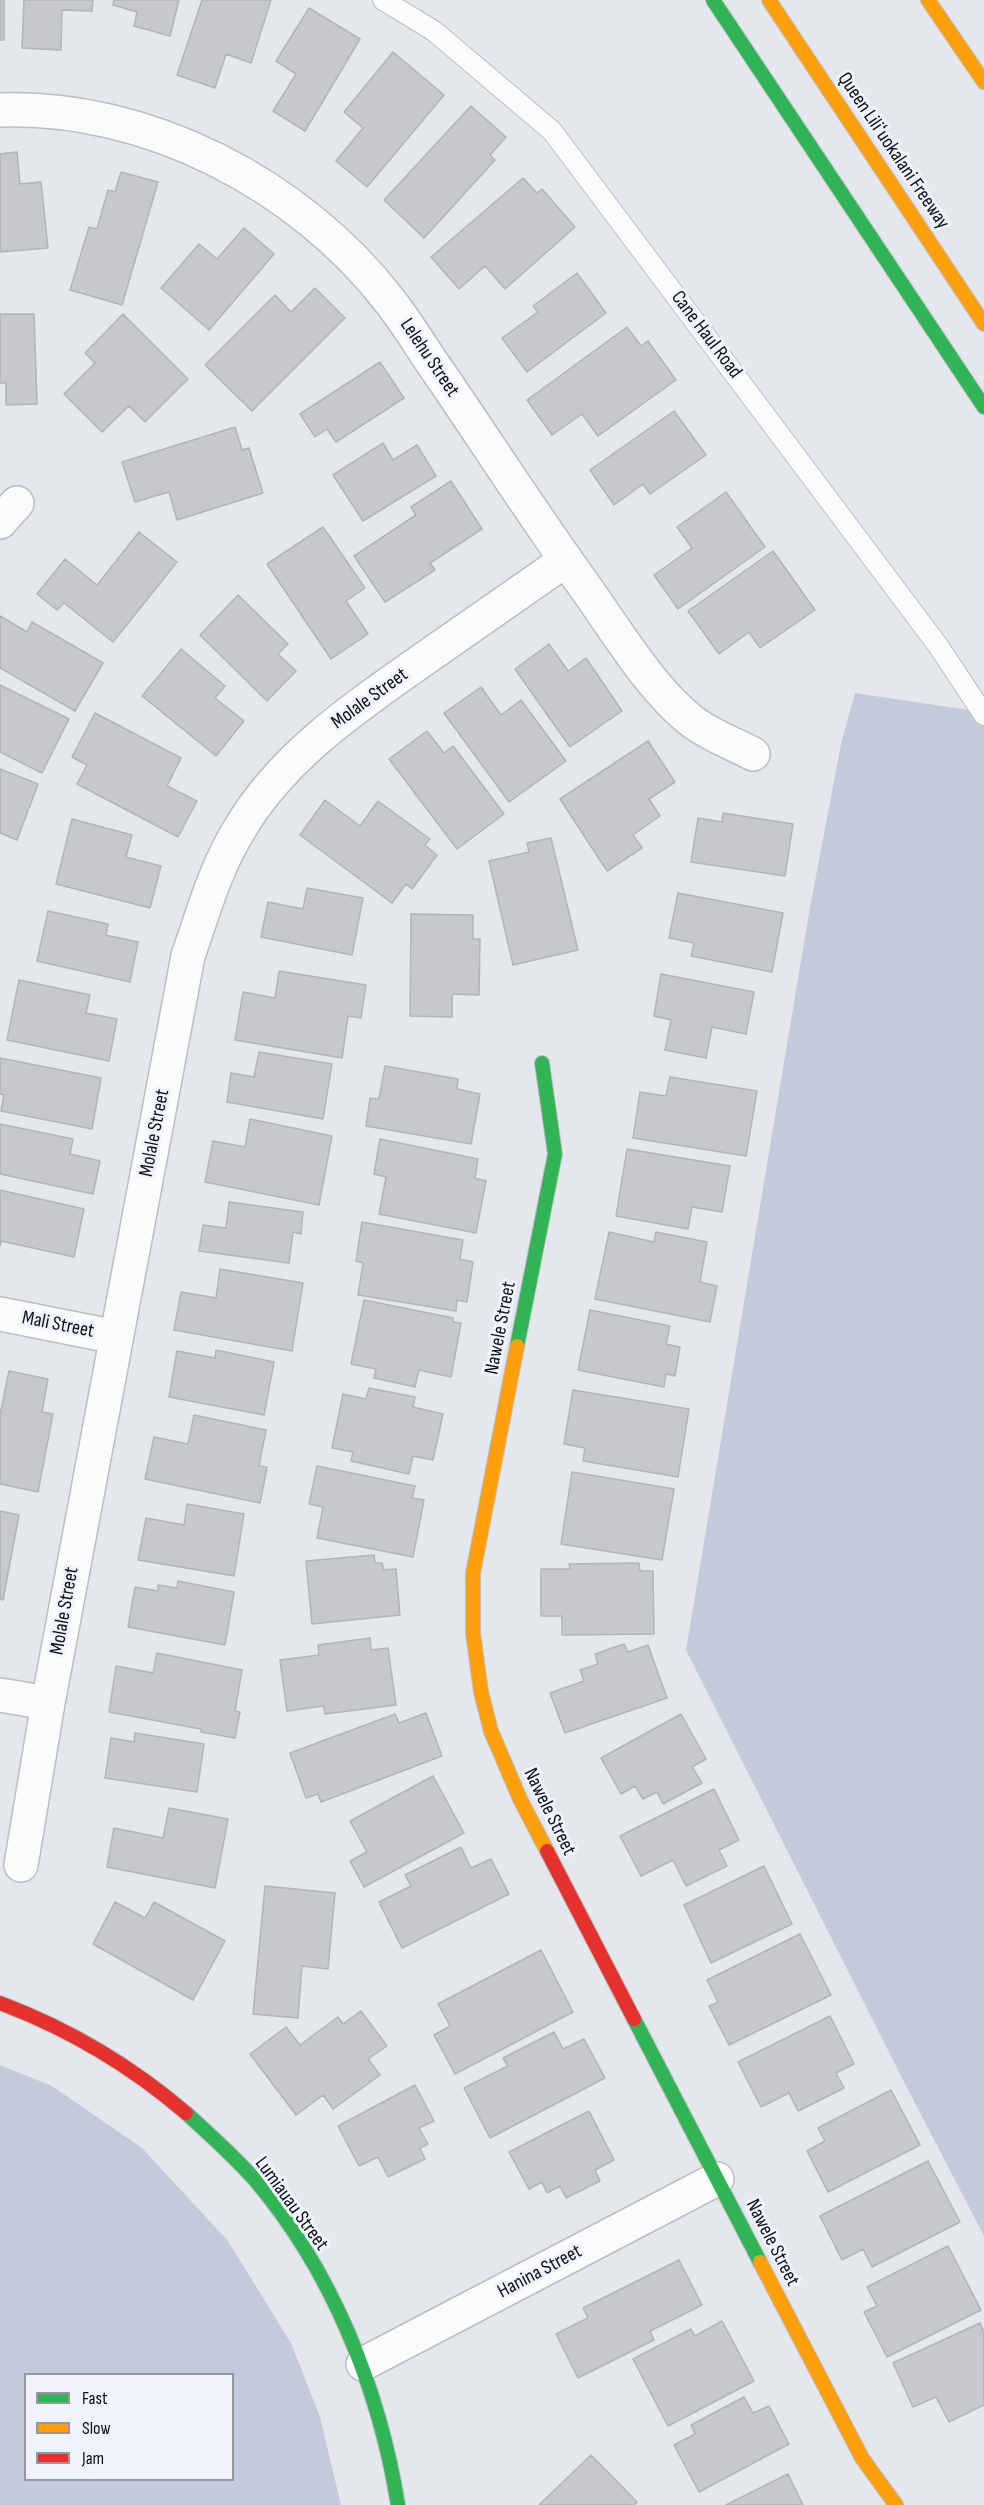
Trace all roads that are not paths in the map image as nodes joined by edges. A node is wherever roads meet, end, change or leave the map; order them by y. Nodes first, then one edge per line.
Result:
1 (382, 0) edge
2 (713, 0) edge
3 (769, 0) edge
4 (928, 0) edge
5 (984, 81) edge
6 (0, 110) edge
7 (984, 324) edge
8 (984, 407) edge
9 (566, 560) junction
10 (984, 715) edge
11 (753, 754) dead end
12 (542, 1064) dead end
13 (0, 1314) edge
14 (116, 1337) junction
15 (0, 1695) edge
16 (48, 1703) junction
17 (21, 1865) dead end
18 (0, 2003) edge
19 (717, 2179) junction
20 (363, 2364) junction
21 (398, 2505) edge
22 (896, 2505) edge

1 - 10 lane, Cane Haul Road
2 - 8 main road
3 - 7 main road, Queen Liliʻuokalani Freeway
4 - 5 main road
6 - 9 street, Lelehu Street
9 - 11 street, Lelehu Street
9 - 14 street, Molale Street
12 - 19 main road, Nawele Street
13 - 14 street, Mali Street
14 - 16 street, Molale Street
15 - 16 street
16 - 17 street, Molale Street
18 - 20 main road, Lumiauau Street
19 - 20 street, Hanina Street
19 - 22 main road, Nawele Street
20 - 21 main road, Lumiauau Street

